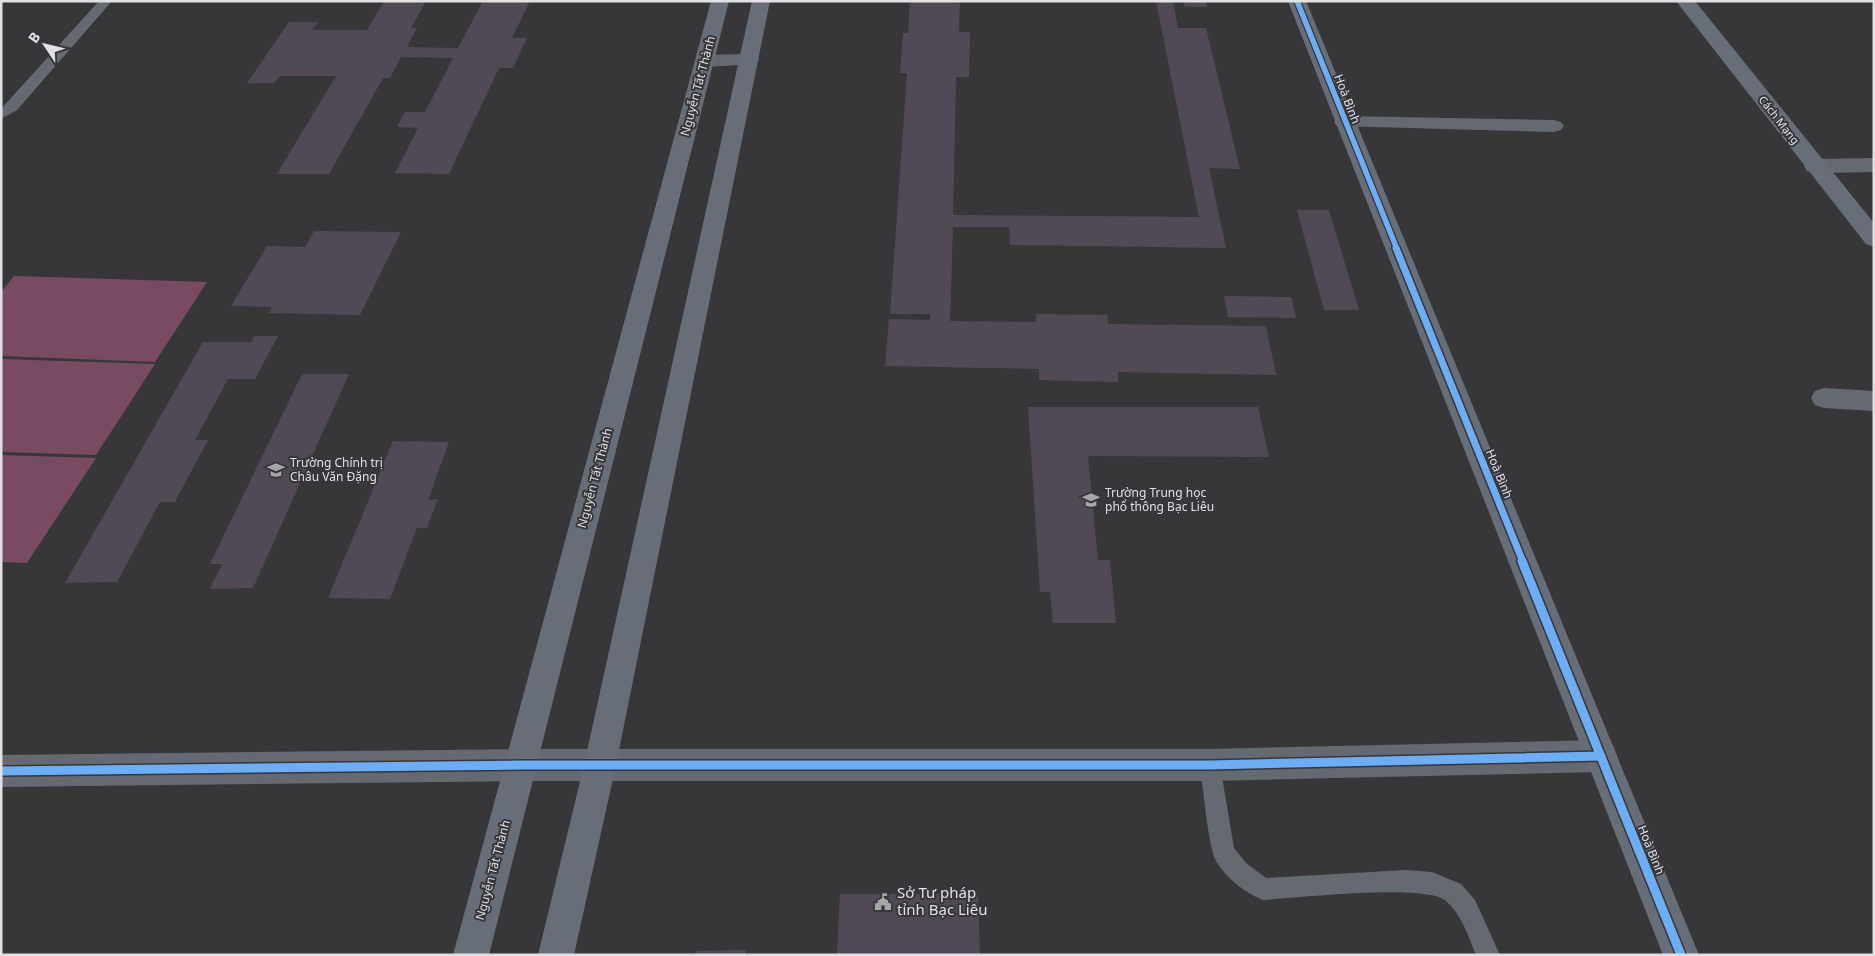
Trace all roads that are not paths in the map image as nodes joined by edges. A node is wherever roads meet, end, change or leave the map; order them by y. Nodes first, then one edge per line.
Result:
1 (106, 1) edge
2 (720, 1) edge
3 (761, 1) edge
4 (1297, 1) edge
5 (1685, 1) edge
6 (750, 60) junction
7 (705, 61) junction
8 (1, 115) edge
9 (1344, 122) junction
10 (1554, 126) dead end
11 (1874, 165) edge
12 (1815, 166) junction
13 (1874, 239) edge
14 (1824, 398) dead end
15 (1874, 401) edge
16 (1601, 756) junction
17 (520, 765) junction
18 (600, 765) junction
19 (1210, 766) junction
20 (1, 771) edge
21 (471, 955) edge
22 (556, 955) edge
23 (1488, 955) edge
24 (1681, 955) edge

1 - 8 lane
2 - 7 street, Nguyễn Tất Thành
3 - 6 street
4 - 9 street, Hoà Bình
5 - 12 street, Cách Mạng
6 - 7 street
6 - 18 street
7 - 17 street, Nguyễn Tất Thành
9 - 10 street
9 - 16 street, Hoà Bình
11 - 12 street
12 - 13 street, Cách Mạng
14 - 15 street
16 - 19 street
16 - 24 street, Hoà Bình
17 - 18 street
17 - 20 street
17 - 21 street, Nguyễn Tất Thành
18 - 19 street
18 - 22 street
19 - 23 lane

